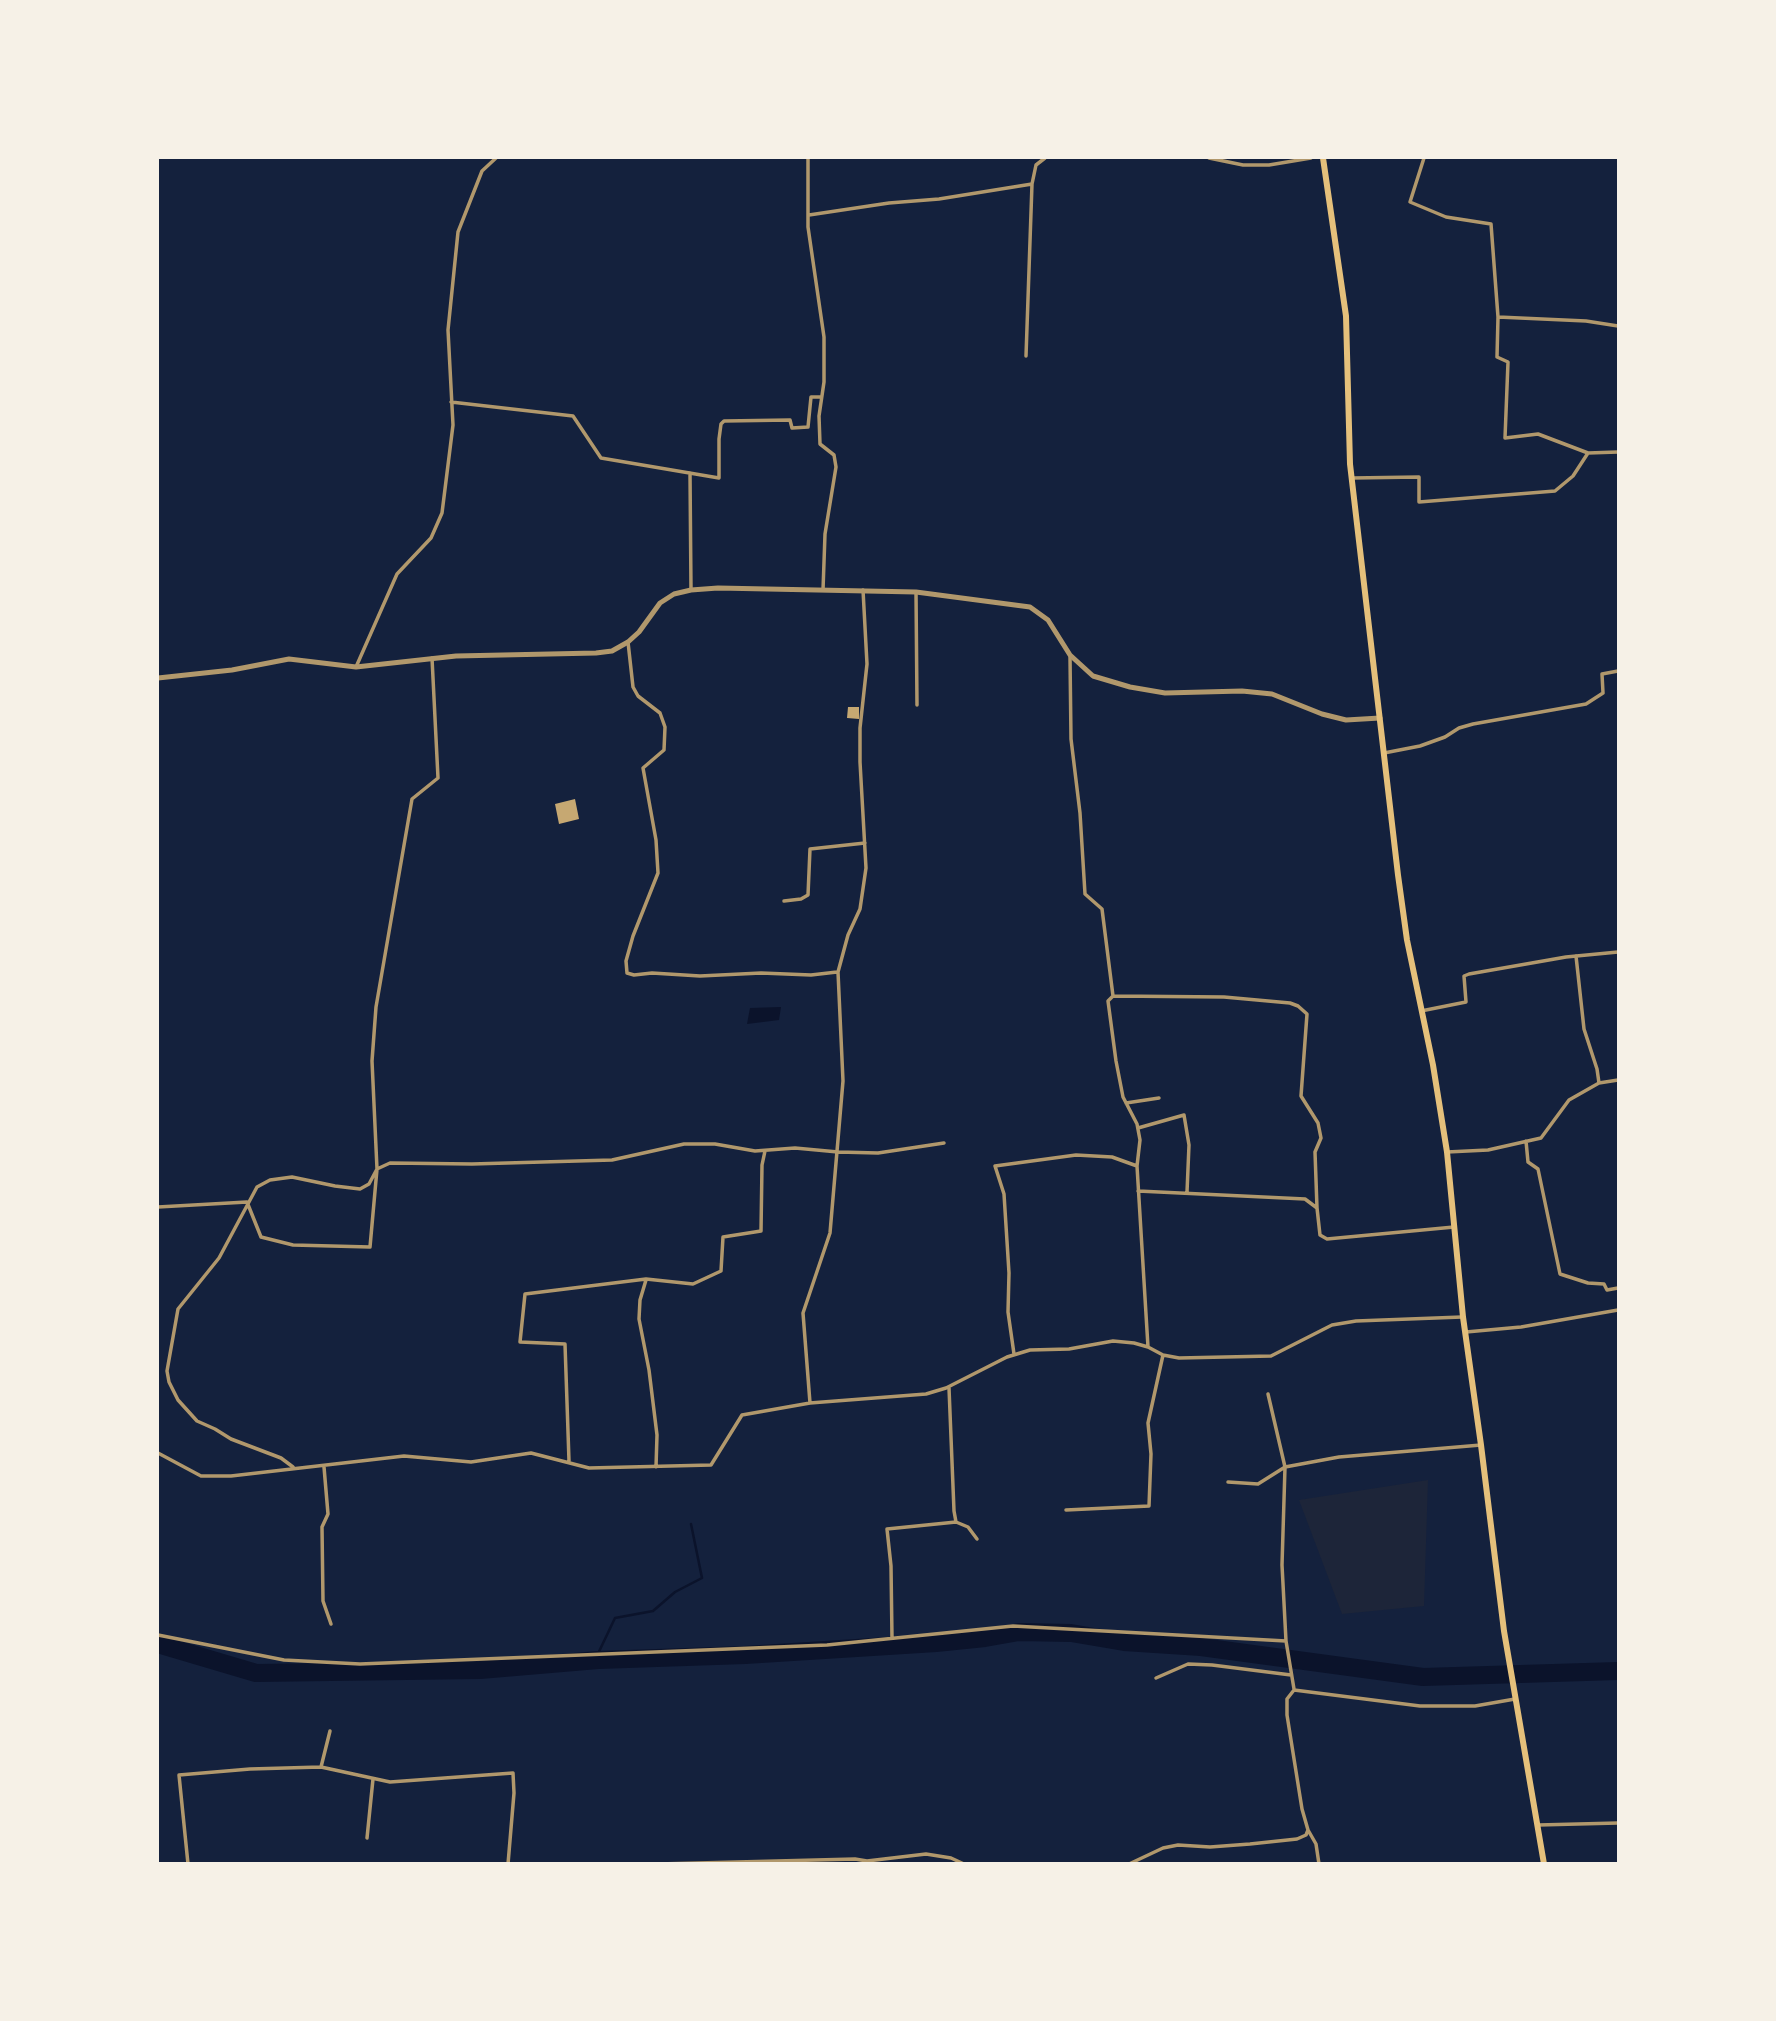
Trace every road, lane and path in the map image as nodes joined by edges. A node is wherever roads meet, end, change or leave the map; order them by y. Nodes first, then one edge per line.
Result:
1 (496, 158) edge
2 (808, 158) edge
3 (1045, 158) edge
4 (1209, 158) edge
5 (1311, 158) edge
6 (1323, 158) edge
7 (1424, 158) edge
8 (1032, 184) junction
9 (808, 215) junction
10 (1498, 317) junction
11 (1619, 326) edge
12 (1026, 356) dead end
13 (821, 397) junction
14 (451, 402) junction
15 (1619, 452) edge
16 (1588, 453) junction
17 (690, 473) junction
18 (1352, 478) junction
19 (691, 590) junction
20 (823, 590) junction
21 (863, 590) junction
22 (916, 592) junction
23 (628, 642) junction
24 (1070, 655) junction
25 (432, 658) junction
26 (356, 667) junction
27 (1619, 671) edge
28 (158, 678) edge
29 (917, 705) dead end
30 (1380, 718) junction
31 (1384, 753) junction
32 (865, 843) junction
33 (784, 901) dead end
34 (1619, 952) edge
35 (1576, 956) junction
36 (838, 972) junction
37 (1113, 996) junction
38 (1421, 1011) junction
39 (1619, 1080) edge
40 (1599, 1083) junction
41 (1159, 1098) dead end
42 (1126, 1103) junction
43 (1138, 1128) junction
44 (1526, 1141) junction
45 (944, 1143) dead end
46 (765, 1151) junction
47 (838, 1152) junction
48 (1447, 1152) junction
49 (1137, 1166) junction
50 (377, 1169) junction
51 (1138, 1191) junction
52 (1187, 1192) junction
53 (247, 1202) junction
54 (158, 1207) edge
55 (1317, 1208) junction
56 (1454, 1227) junction
57 (646, 1279) junction
58 (1619, 1288) edge
59 (1619, 1310) edge
60 (1463, 1317) junction
61 (1466, 1332) junction
62 (1148, 1346) junction
63 (1163, 1354) junction
64 (1014, 1355) junction
65 (948, 1386) junction
66 (1268, 1394) dead end
67 (810, 1403) junction
68 (1481, 1445) junction
69 (158, 1453) edge
70 (569, 1461) junction
71 (324, 1467) junction
72 (656, 1467) junction
73 (1284, 1467) junction
74 (295, 1468) junction
75 (1228, 1482) dead end
76 (1066, 1510) dead end
77 (956, 1522) junction
78 (977, 1539) dead end
79 (331, 1624) dead end
80 (158, 1635) edge
81 (892, 1638) junction
82 (1286, 1641) junction
83 (1291, 1675) junction
84 (1156, 1678) dead end
85 (1294, 1690) junction
86 (1516, 1696) junction
87 (330, 1731) dead end
88 (321, 1767) junction
89 (373, 1779) junction
90 (1619, 1823) edge
91 (1538, 1825) junction
92 (1308, 1830) junction
93 (367, 1838) dead end
94 (855, 1861) edge
95 (188, 1864) edge
96 (508, 1864) edge
97 (658, 1864) edge
98 (964, 1864) edge
99 (1129, 1864) edge
100 (1319, 1864) edge
101 (1544, 1864) edge

1 - 14 street
2 - 9 street
3 - 8 street
4 - 5 street
6 - 18 main road
7 - 10 street
8 - 9 street
8 - 12 street
9 - 13 street
10 - 11 street
10 - 16 street
13 - 17 street
13 - 20 street
14 - 17 street
14 - 26 street
15 - 16 street
16 - 18 street
17 - 19 street
18 - 30 main road
19 - 20 street
19 - 23 street
20 - 21 street
21 - 22 street
21 - 32 street
22 - 24 street
22 - 29 street
23 - 25 street
23 - 36 street
24 - 30 street
24 - 37 street
25 - 26 street
25 - 50 street
26 - 28 street
27 - 31 street
30 - 31 main road
31 - 38 main road
32 - 33 street
32 - 36 street
34 - 35 street
35 - 38 street
35 - 40 street
36 - 47 street
37 - 42 street
37 - 55 street
38 - 48 main road
39 - 40 street
40 - 44 street
41 - 42 street
42 - 43 street
43 - 49 street
43 - 52 street
44 - 48 street
44 - 58 street
45 - 47 street
46 - 47 street
46 - 50 street
46 - 57 street
47 - 67 street
48 - 56 main road
49 - 51 street
49 - 64 street
50 - 53 street
50 - 53 street
51 - 52 street
51 - 62 street
52 - 55 street
53 - 54 street
53 - 74 street
55 - 56 street
56 - 60 main road
57 - 70 street
57 - 72 street
59 - 61 street
60 - 61 main road
60 - 63 street
61 - 68 main road
62 - 63 street
62 - 64 street
63 - 76 street
64 - 65 street
65 - 67 street
65 - 77 street
66 - 73 street
67 - 72 street
68 - 73 street
68 - 86 main road
69 - 74 street
70 - 71 street
70 - 72 street
71 - 74 street
71 - 79 street
73 - 75 street
73 - 82 street
77 - 78 street
77 - 81 street
80 - 81 street
81 - 82 street
82 - 83 street
83 - 84 street
83 - 85 street
85 - 86 street
85 - 92 street
86 - 91 main road
87 - 88 street
88 - 89 street
88 - 95 street
89 - 93 street
89 - 96 street
90 - 91 street
91 - 101 main road
92 - 99 street
92 - 100 street
94 - 97 street
94 - 98 street

